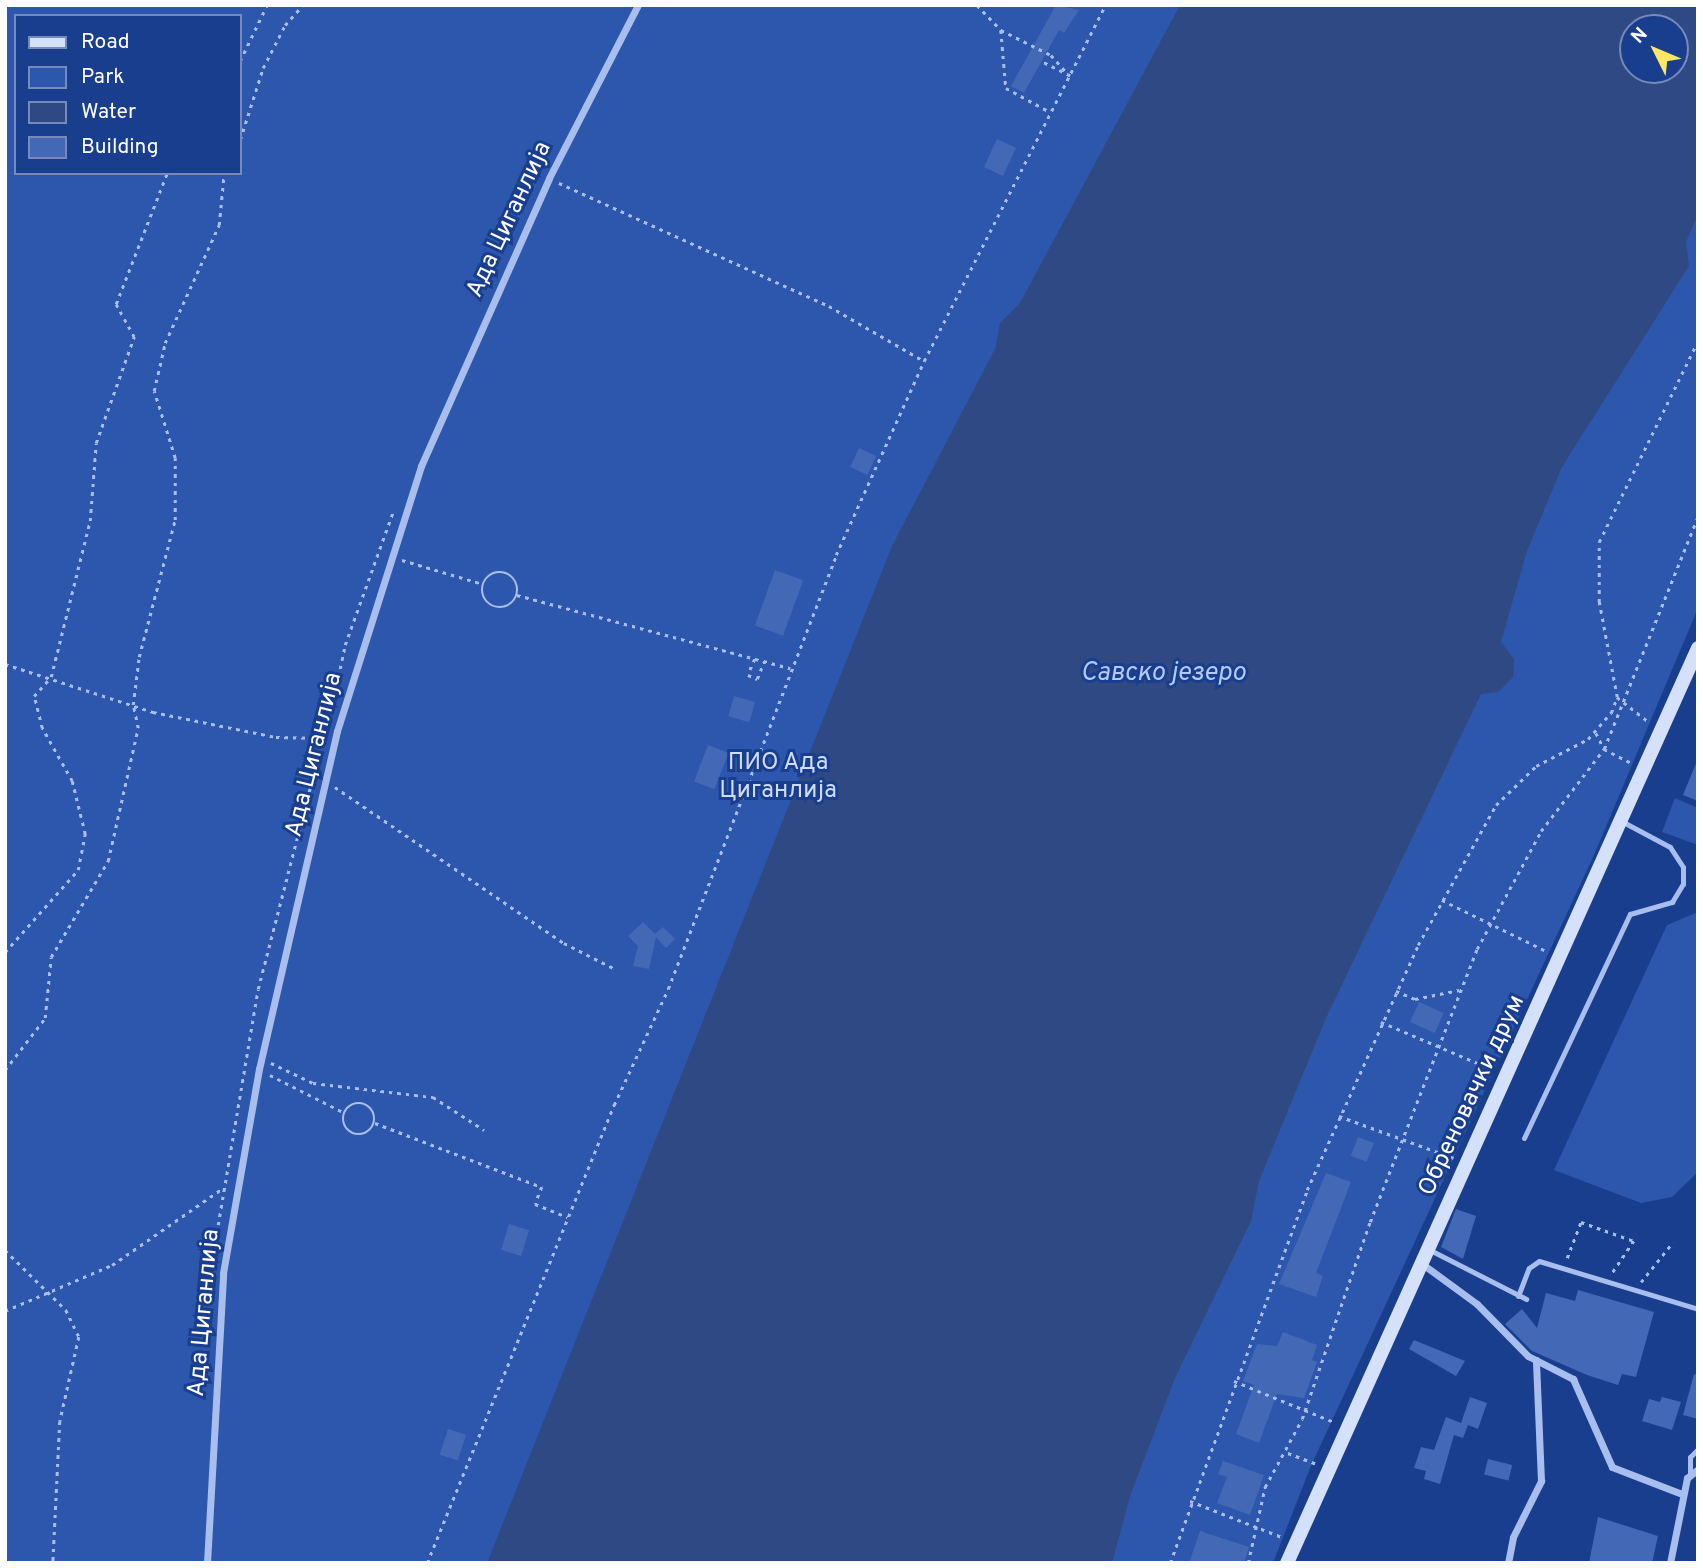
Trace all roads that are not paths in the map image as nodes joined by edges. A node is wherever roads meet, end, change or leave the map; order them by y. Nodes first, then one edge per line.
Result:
1 (638, 5) edge
2 (1698, 648) edge
3 (1625, 823) junction
4 (1524, 1138) dead end
5 (1427, 1248) junction
6 (1420, 1263) junction
7 (1518, 1296) junction
8 (1526, 1300) dead end
9 (1698, 1309) edge
10 (1536, 1360) junction
11 (1698, 1449) edge
12 (1694, 1471) edge
13 (1682, 1494) junction
14 (207, 1563) edge
15 (1287, 1563) edge
16 (1508, 1563) edge
17 (1670, 1563) edge

1 - 14 street, Ада Циганлија
2 - 3 street, Обреновачки друм
3 - 4 lane
3 - 5 street, Обреновачки друм
5 - 6 street, Обреновачки друм
5 - 7 lane
6 - 10 street
6 - 15 street, Обреновачки друм
7 - 8 lane
7 - 9 lane
10 - 13 street
10 - 16 street
11 - 12 lane
12 - 13 street
13 - 17 street

